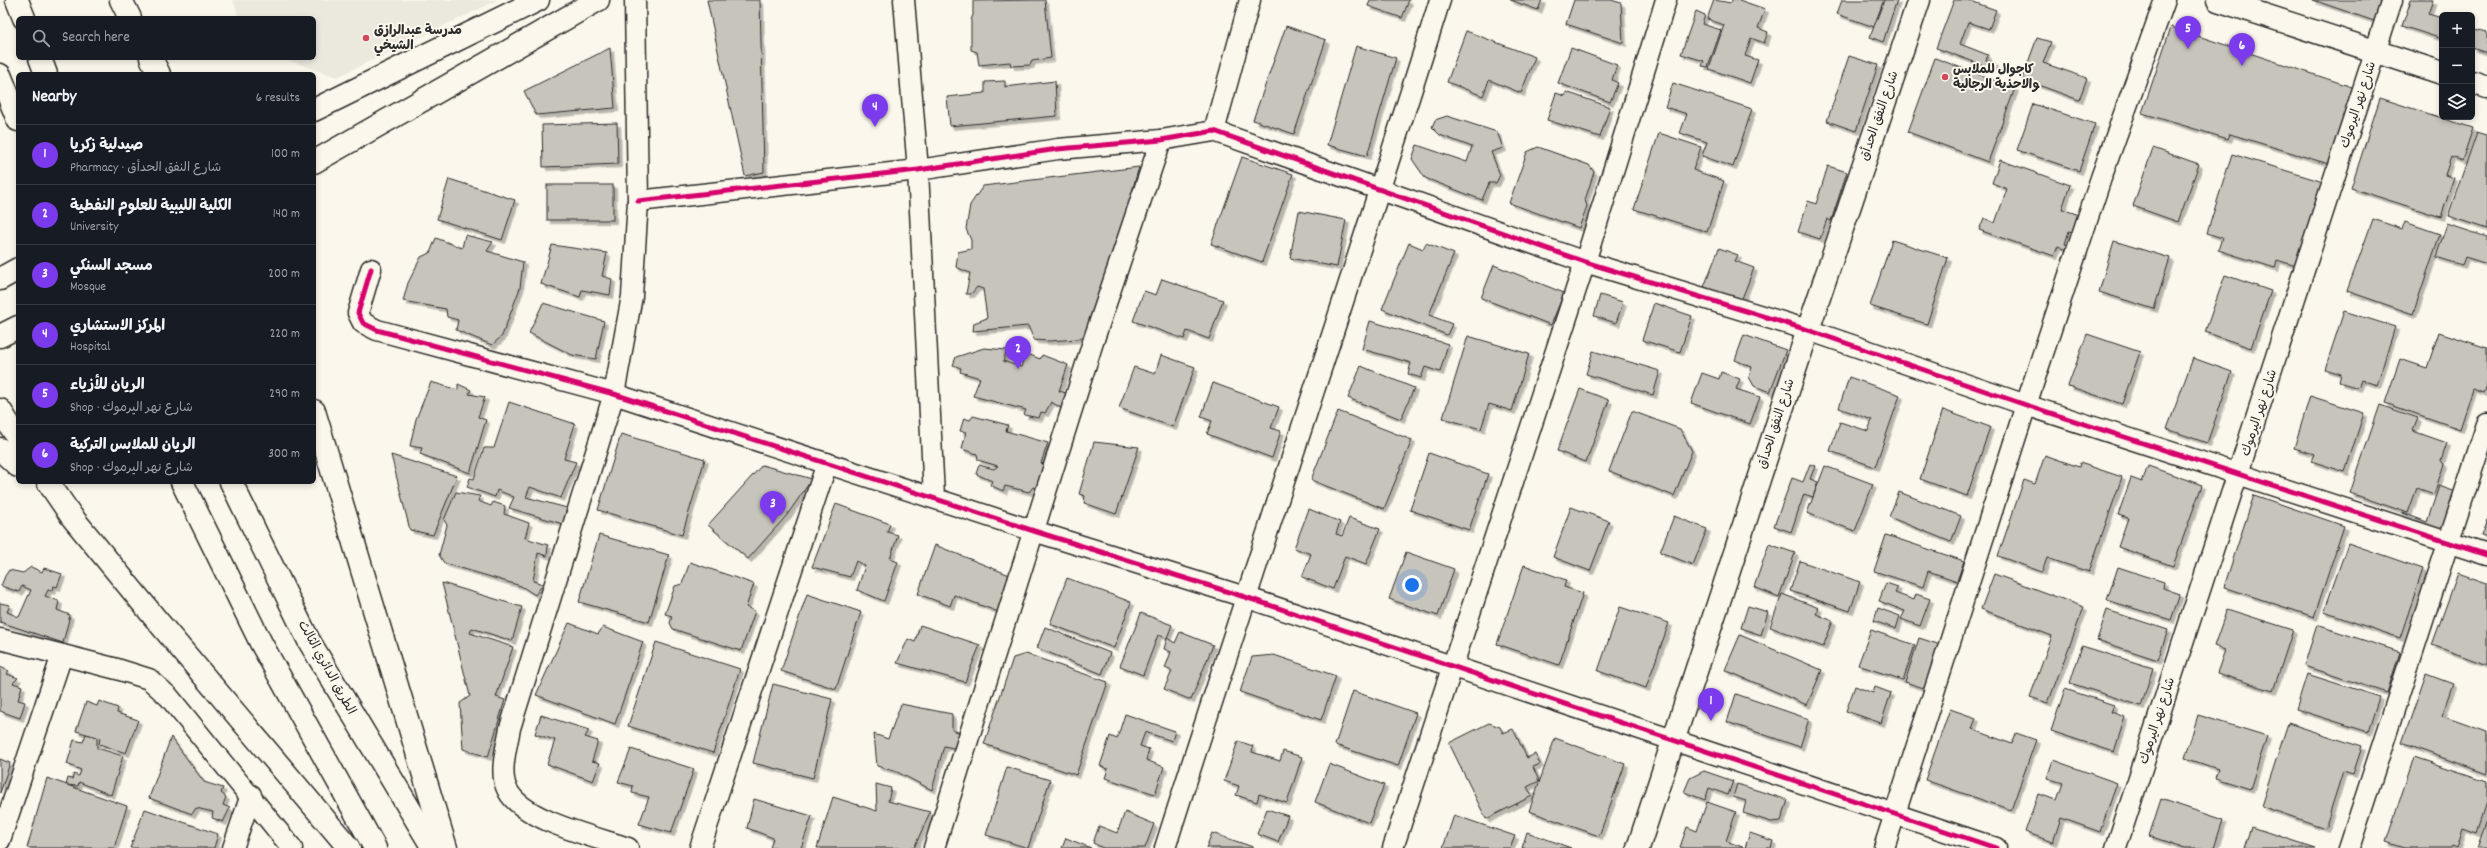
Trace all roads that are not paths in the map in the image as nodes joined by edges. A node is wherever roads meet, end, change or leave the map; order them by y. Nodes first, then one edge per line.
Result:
1 (17, 0) edge
2 (121, 0) edge
3 (538, 0) edge
4 (598, 0) edge
5 (635, 0) edge
6 (904, 0) edge
7 (1250, 0) edge
8 (1440, 0) edge
9 (1666, 0) edge
10 (1919, 0) edge
11 (2165, 0) edge
12 (2218, 0) edge
13 (2392, 0) edge
14 (23, 16) edge
15 (129, 16) edge
16 (2376, 52) junction
17 (41, 60) edge
18 (151, 60) edge
19 (45, 72) edge
20 (158, 72) edge
21 (2439, 72) edge
22 (0, 75) edge
23 (2475, 83) edge
24 (2487, 87) edge
25 (316, 109) edge
26 (16, 115) edge
27 (1214, 132) junction
28 (1161, 140) junction
29 (316, 161) edge
30 (918, 170) junction
31 (1381, 189) junction
32 (638, 201) junction
33 (1585, 262) junction
34 (372, 269) dead end
35 (16, 270) edge
36 (0, 279) edge
37 (16, 328) edge
38 (1808, 330) junction
39 (0, 336) edge
40 (614, 394) junction
41 (2026, 404) junction
42 (0, 410) edge
43 (316, 418) edge
44 (2487, 424) edge
45 (16, 435) edge
46 (0, 449) edge
47 (827, 463) junction
48 (16, 464) edge
49 (2240, 474) junction
50 (37, 484) edge
51 (49, 484) edge
52 (183, 484) edge
53 (232, 484) edge
54 (934, 497) junction
55 (72, 517) junction
56 (1034, 531) junction
57 (2448, 542) junction
58 (2487, 556) edge
59 (1245, 597) junction
60 (0, 639) edge
61 (62, 654) junction
62 (1452, 666) junction
63 (1674, 739) junction
64 (251, 795) junction
65 (1895, 816) junction
66 (0, 840) edge
67 (233, 848) edge
68 (292, 848) edge
69 (349, 848) edge
70 (374, 848) edge
71 (433, 848) edge
72 (446, 848) edge
73 (628, 848) edge
74 (700, 848) edge
75 (934, 848) edge
76 (1165, 848) edge
77 (1393, 848) edge
78 (1638, 848) edge
79 (1884, 848) edge
80 (1996, 848) edge
81 (2116, 848) edge
82 (2349, 848) edge

1 - 14 main road
2 - 15 main road
3 - 25 main road
4 - 29 main road
5 - 32 street
6 - 30 street
7 - 27 street
8 - 31 street
9 - 33 street
10 - 38 main road, شارع النفق الحدأق
11 - 41 street
12 - 16 main road
13 - 16 street, شارع نهر اليرموك
16 - 21 main road
16 - 49 street, شارع نهر اليرموك
17 - 19 main road
18 - 20 main road
22 - 26 main road
23 - 24 main road
27 - 28 street
27 - 31 street
28 - 30 street
28 - 56 street
30 - 32 street
30 - 54 street
31 - 33 street
31 - 59 street
32 - 40 street
33 - 38 street
33 - 62 street
34 - 40 street
35 - 36 main road
37 - 39 main road
38 - 41 street
38 - 63 main road, شارع النفق الحدأق
40 - 47 street
40 - 73 street
41 - 49 street
41 - 65 street
42 - 45 main road
43 - 72 main road
44 - 57 street
46 - 48 main road
47 - 54 street
47 - 74 street
49 - 57 street
49 - 81 street, شارع نهر اليرموك
50 - 55 main road
51 - 55 main road
52 - 70 main road
53 - 71 main road, الطريق الدائري الثالث
54 - 56 street
55 - 69 main road
56 - 59 street
56 - 75 street
57 - 58 street
57 - 82 street
59 - 62 street
59 - 76 street
60 - 61 street
61 - 64 street
61 - 66 street
62 - 63 street
62 - 77 street
63 - 65 street
63 - 78 main road, شارع النفق الحدأق
64 - 67 street
64 - 68 street
65 - 79 street
65 - 80 street

